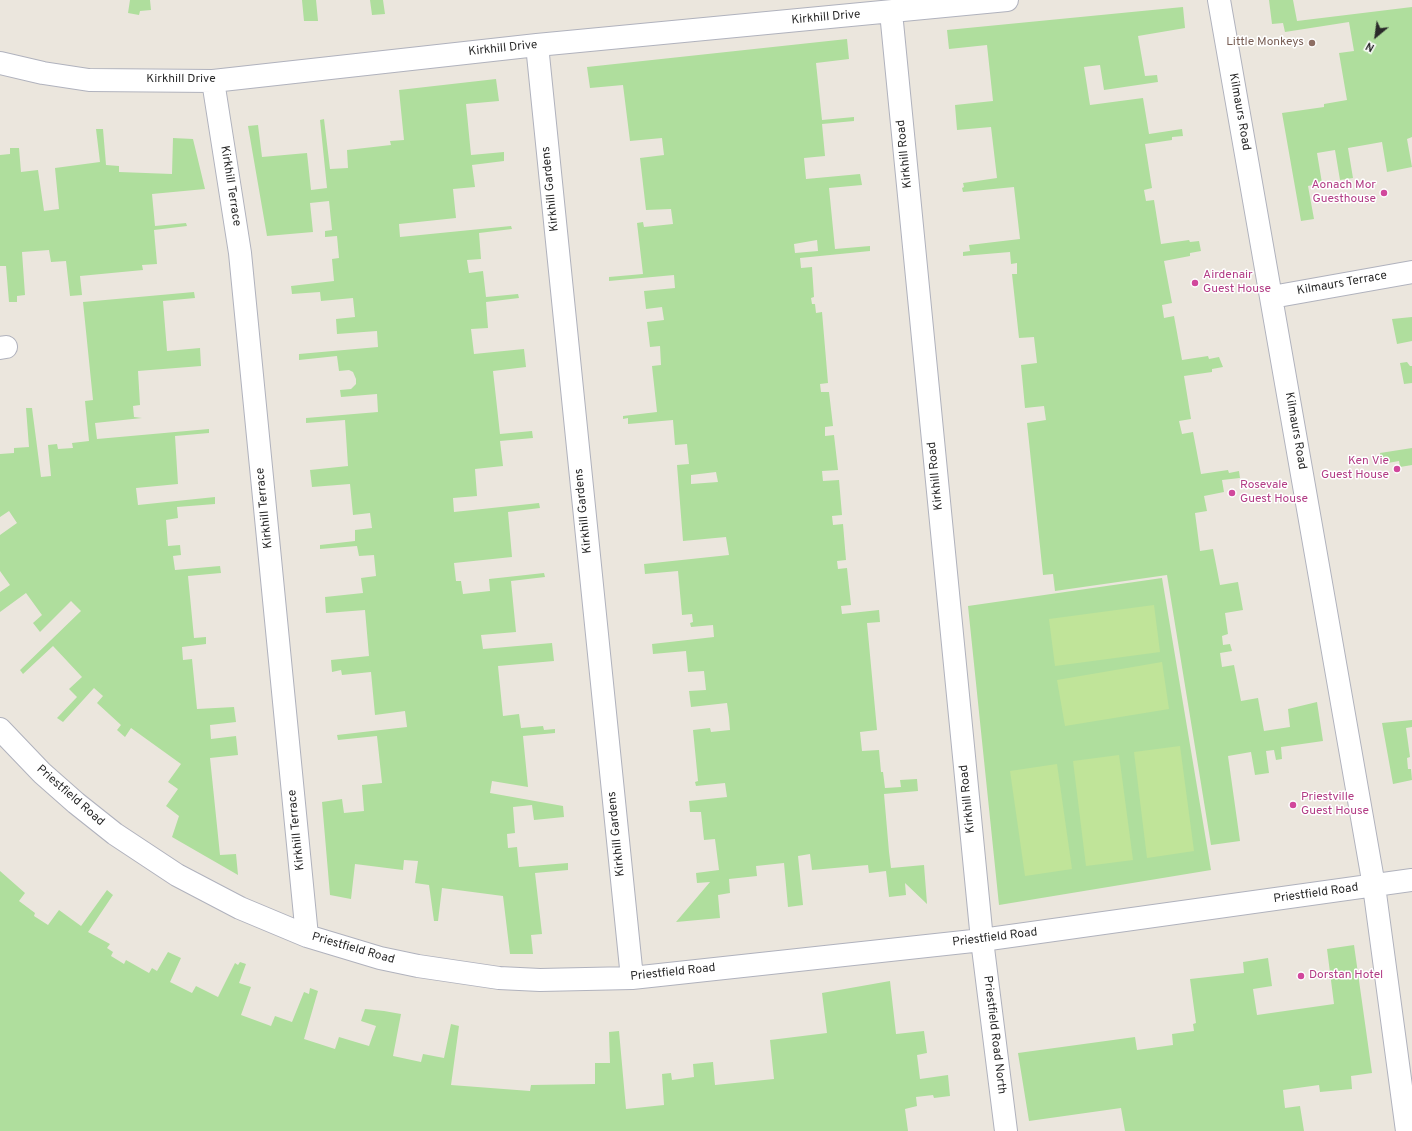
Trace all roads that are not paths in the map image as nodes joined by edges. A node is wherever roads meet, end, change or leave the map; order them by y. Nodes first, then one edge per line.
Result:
1 (1007, 0) edge
2 (1219, 0) edge
3 (891, 12) junction
4 (536, 45) junction
5 (0, 63) edge
6 (213, 81) junction
7 (1412, 272) edge
8 (1272, 297) junction
9 (0, 729) edge
10 (1412, 880) edge
11 (1374, 886) junction
12 (307, 936) junction
13 (982, 940) junction
14 (632, 978) junction
15 (1006, 1131) edge
16 (1407, 1131) edge

1 - 3 street, Kirkhill Drive
2 - 8 street, Kilmaurs Road
3 - 4 street, Kirkhill Drive
3 - 13 street, Kirkhill Road
4 - 6 street, Kirkhill Drive
4 - 14 street, Kirkhill Gardens
5 - 6 street, Kirkhill Drive
6 - 12 street, Kirkhill Terrace
7 - 8 street, Kilmaurs Terrace
8 - 11 street, Kilmaurs Road
9 - 12 street, Priestfield Road
10 - 11 street, Priestfield Road
11 - 13 street, Priestfield Road
11 - 16 street, Kilmaurs Road
12 - 14 street, Priestfield Road
13 - 14 street, Priestfield Road
13 - 15 street, Priestfield Road North

